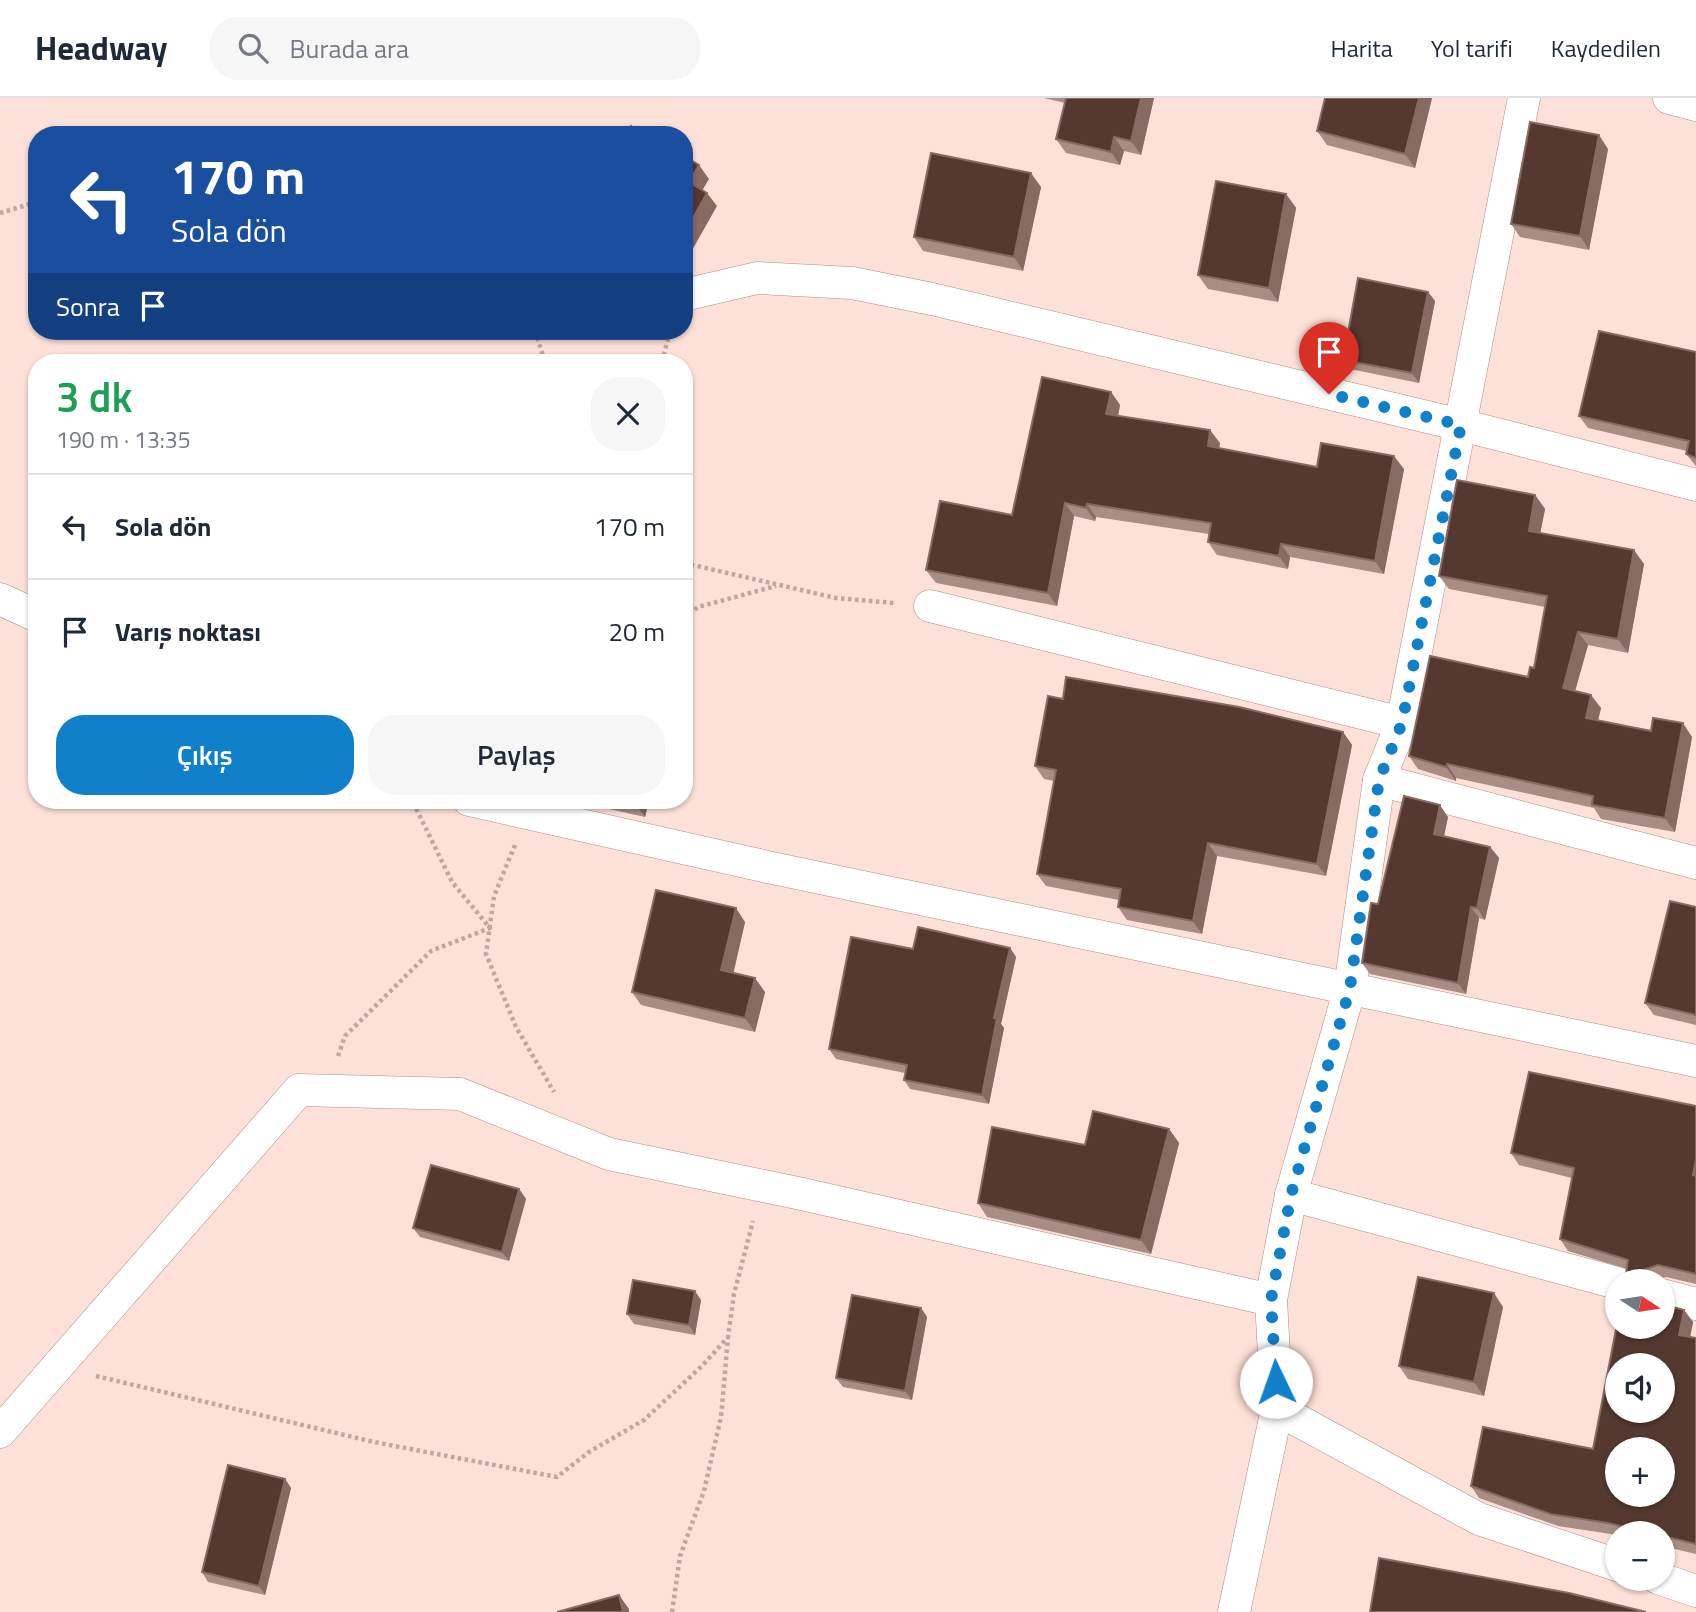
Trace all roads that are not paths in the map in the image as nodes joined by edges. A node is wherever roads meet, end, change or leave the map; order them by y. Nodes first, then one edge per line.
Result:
1 (1524, 98) edge
2 (1668, 98) edge
3 (1696, 105) edge
4 (693, 293) edge
5 (1461, 425) junction
6 (1696, 485) edge
7 (0, 599) edge
8 (930, 606) road end
9 (28, 612) edge
10 (1402, 723) junction
11 (1379, 780) junction
12 (510, 809) edge
13 (1696, 863) edge
14 (1350, 988) junction
15 (1696, 1060) edge
16 (1291, 1195) junction
17 (1605, 1280) edge
18 (1675, 1298) edge
19 (1271, 1300) junction
20 (1696, 1304) edge
21 (1277, 1409) junction
22 (0, 1432) edge
23 (1605, 1561) edge
24 (1675, 1584) edge
25 (1696, 1591) edge
26 (1234, 1612) edge

1 - 5 street
2 - 3 street
4 - 5 street
5 - 6 street
5 - 10 street
7 - 9 street
8 - 10 street
10 - 11 street
11 - 13 street
11 - 14 street
12 - 14 street
14 - 15 street
14 - 16 street
16 - 17 street
16 - 19 street
18 - 20 street
19 - 21 street
19 - 22 street
21 - 23 street
21 - 26 street
24 - 25 street

